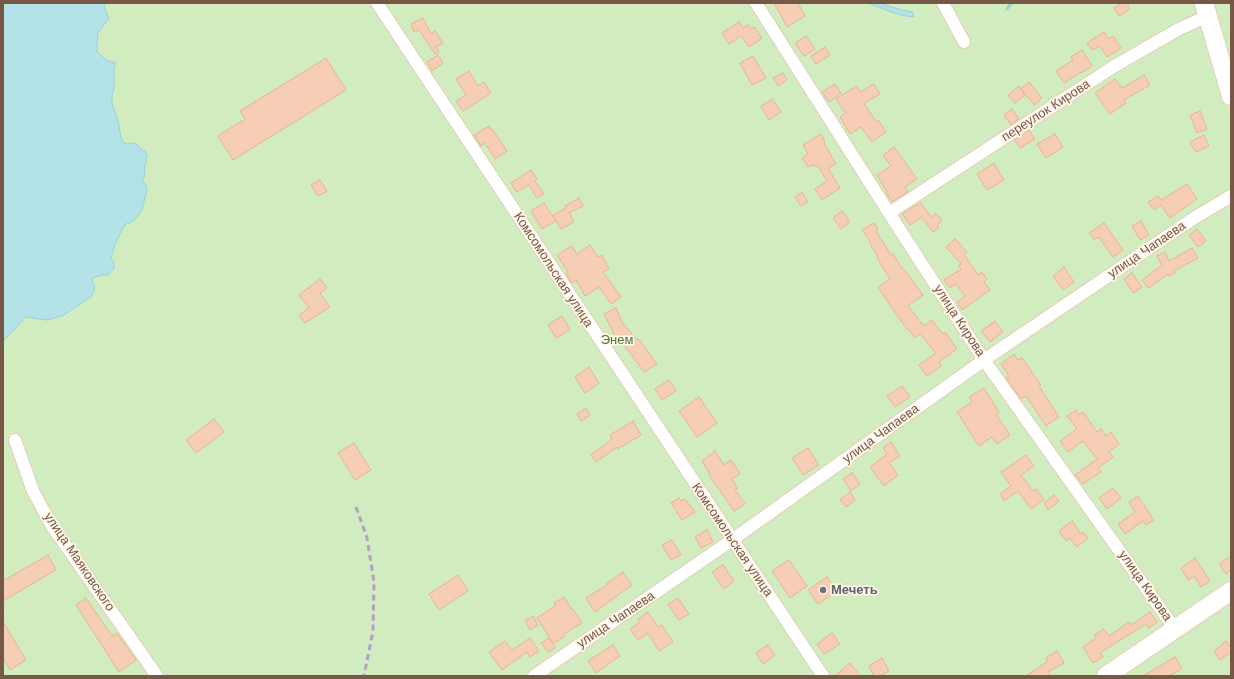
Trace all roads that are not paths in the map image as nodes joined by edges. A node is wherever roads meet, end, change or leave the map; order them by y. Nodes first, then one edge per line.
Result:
1 (377, 3) edge
2 (756, 3) edge
3 (943, 3) edge
4 (1206, 10) edge
5 (964, 42) dead end
6 (1231, 96) edge
7 (1231, 196) edge
8 (889, 213) junction
9 (984, 360) junction
10 (15, 440) dead end
11 (732, 540) junction
12 (1231, 591) edge
13 (1175, 629) junction
14 (157, 676) edge
15 (534, 676) edge
16 (823, 676) edge
17 (1106, 676) edge

1 - 11 street, Комсомольская улица
2 - 8 street, улица Кирова
3 - 5 street
4 - 6 street
4 - 8 street, переулок Кирова
7 - 9 street, улица Чапаева
8 - 9 street, улица Кирова
9 - 11 street, улица Чапаева
9 - 13 street, улица Кирова
10 - 14 street, улица Маяковского
11 - 15 street, улица Чапаева
11 - 16 street, Комсомольская улица
12 - 13 street
13 - 17 street

